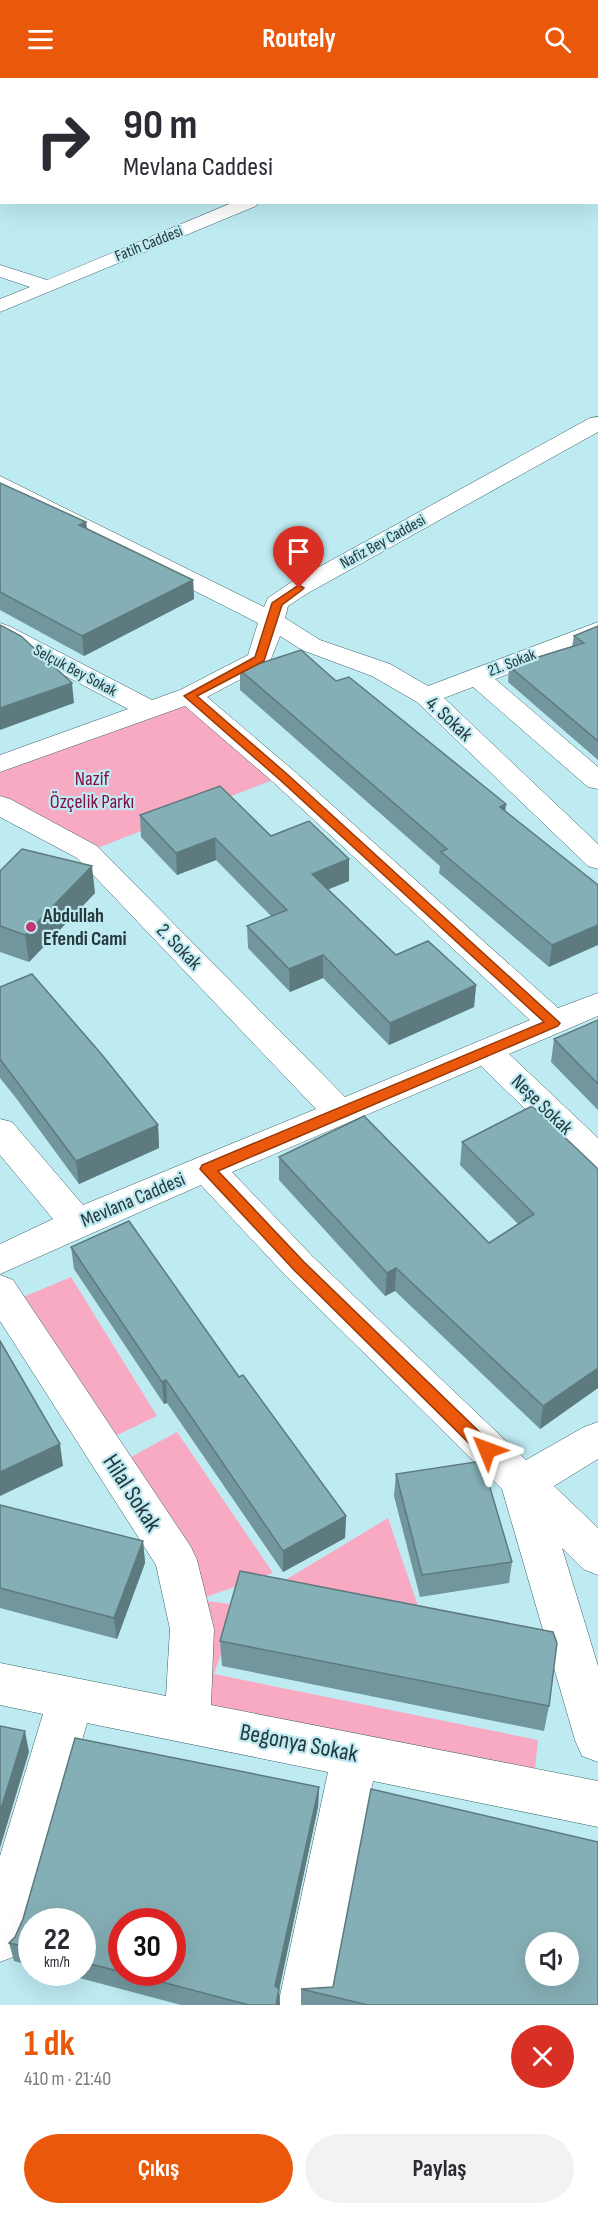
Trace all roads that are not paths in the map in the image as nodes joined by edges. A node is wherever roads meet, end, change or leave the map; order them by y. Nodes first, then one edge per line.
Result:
1 (245, 204) edge
2 (0, 271) edge
3 (47, 286) junction
4 (0, 306) edge
5 (598, 423) edge
6 (0, 483) edge
7 (271, 620) junction
8 (598, 630) edge
9 (0, 631) edge
10 (311, 645) junction
11 (260, 659) junction
12 (477, 677) junction
13 (189, 696) junction
14 (426, 696) junction
15 (150, 710) junction
16 (0, 764) edge
17 (598, 781) edge
18 (0, 805) edge
19 (598, 860) edge
20 (598, 1004) edge
21 (554, 1023) junction
22 (487, 1052) junction
23 (340, 1112) junction
24 (0, 1131) edge
25 (598, 1159) edge
26 (207, 1169) junction
27 (77, 1223) junction
28 (0, 1260) edge
29 (0, 1290) edge
30 (598, 1439) edge
31 (522, 1484) junction
32 (598, 1556) edge
33 (0, 1684) edge
34 (71, 1698) junction
35 (188, 1720) junction
36 (598, 1740) edge
37 (355, 1754) junction
38 (598, 1804) edge
39 (0, 1936) edge
40 (304, 2005) edge

1 - 3 street, Fatih Caddesi
2 - 3 street
3 - 4 street, Fatih Caddesi
5 - 7 street, Nafiz Bey Caddesi
6 - 7 street, 4. Sokak
7 - 10 street, 4. Sokak
7 - 11 street, Nafiz Bey Caddesi
8 - 12 street, 21. Sokak
9 - 15 street, Selçuk Bey Sokak
10 - 11 street
10 - 14 street, 4. Sokak
11 - 13 street
12 - 14 street, 21. Sokak
12 - 17 street
13 - 15 street
13 - 21 street
14 - 19 street, 4. Sokak
15 - 16 street
18 - 23 street, 2. Sokak
20 - 21 street, Mevlana Caddesi
21 - 22 street, Mevlana Caddesi
22 - 23 street, Mevlana Caddesi
22 - 25 street, Neşe Sokak
23 - 26 street, Mevlana Caddesi
24 - 27 street
26 - 27 street, Mevlana Caddesi
26 - 31 street
27 - 28 street, Mevlana Caddesi
29 - 35 street, Hilal Sokak
30 - 31 street
31 - 32 street
31 - 36 street
33 - 34 street, Begonya Sokak
34 - 35 street, Begonya Sokak
34 - 39 street
35 - 37 street, Begonya Sokak
37 - 38 street, Begonya Sokak
37 - 40 street

